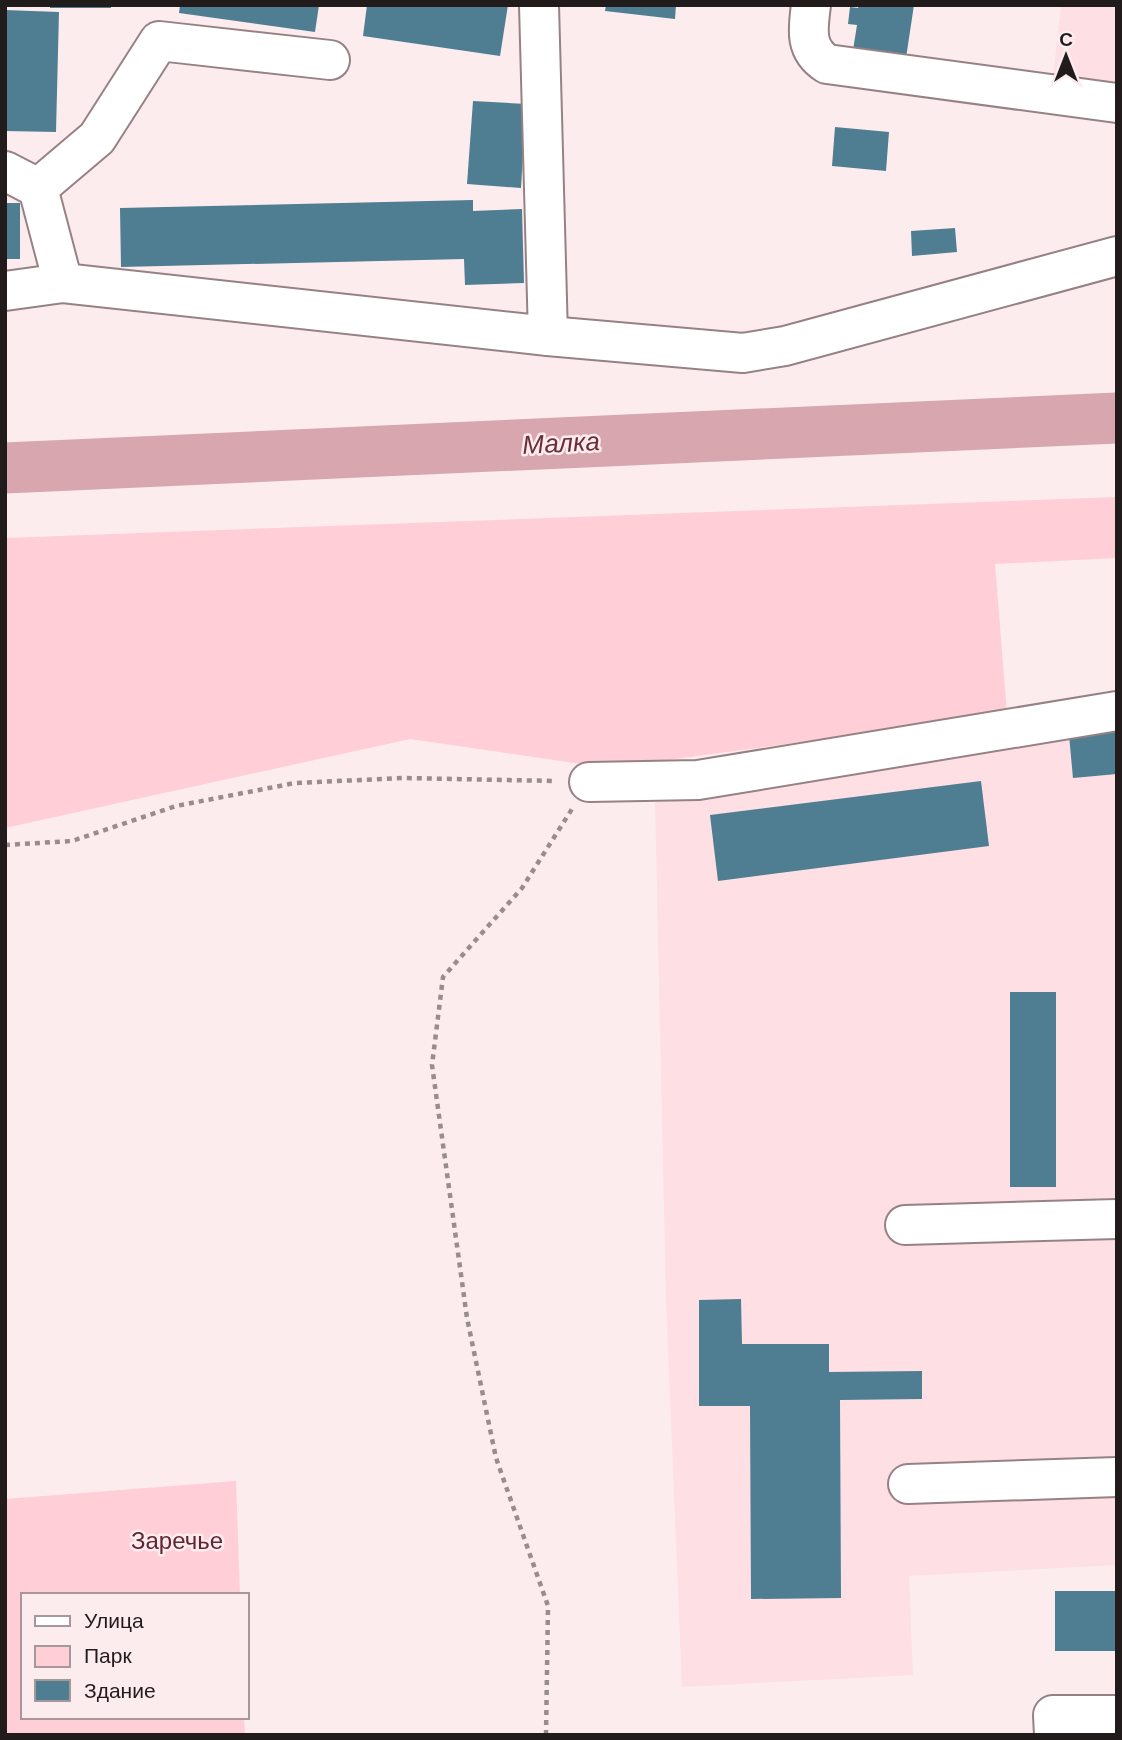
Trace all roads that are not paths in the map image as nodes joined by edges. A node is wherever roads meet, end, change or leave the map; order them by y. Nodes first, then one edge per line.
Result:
1 (539, 5) edge
2 (811, 5) edge
3 (330, 60) dead end
4 (1117, 103) edge
5 (22, 179) edge
6 (1117, 256) edge
7 (63, 283) junction
8 (5, 291) edge
9 (548, 337) junction
10 (1117, 711) edge
11 (589, 782) road end
12 (1117, 1219) edge
13 (905, 1225) dead end
14 (1117, 1477) edge
15 (908, 1484) dead end
16 (1117, 1715) edge
17 (1054, 1735) edge

1 - 9 street
2 - 4 street
3 - 5 street
5 - 7 street
6 - 9 street
7 - 8 street
7 - 9 street
10 - 11 street
12 - 13 street
14 - 15 street
16 - 17 street

